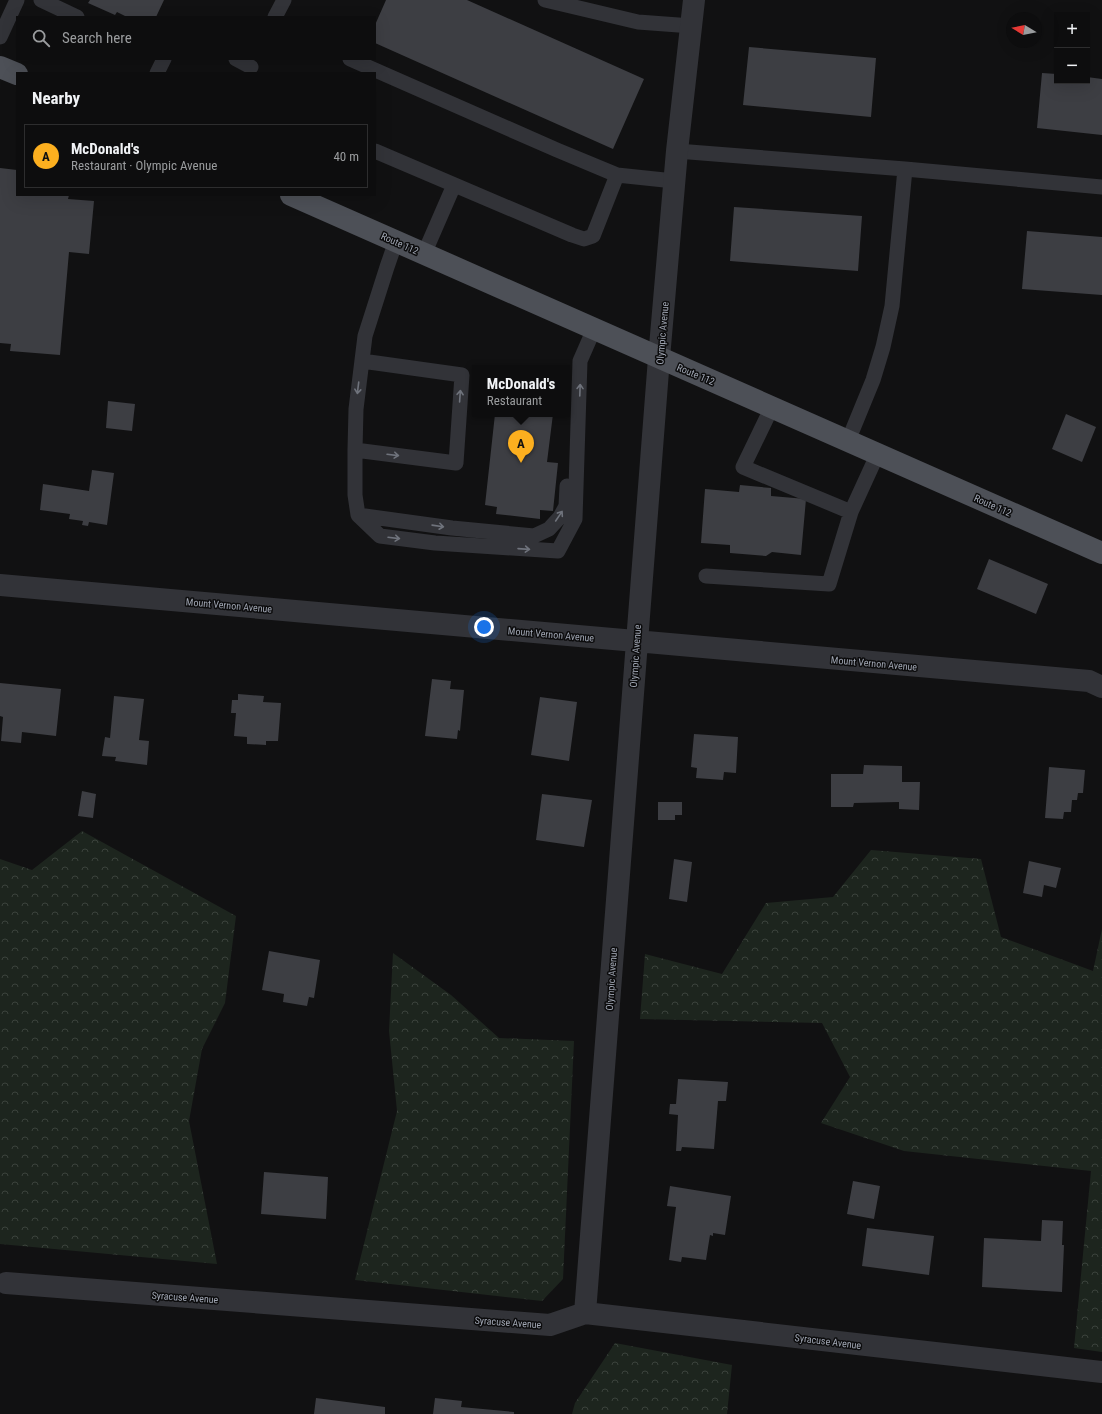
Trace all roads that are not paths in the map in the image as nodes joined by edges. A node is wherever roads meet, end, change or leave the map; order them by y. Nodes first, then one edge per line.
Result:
1 (17, 0) edge
2 (41, 0) edge
3 (284, 0) edge
4 (545, 0) edge
5 (694, 0) edge
6 (75, 16) edge
7 (276, 16) edge
8 (692, 26) junction
9 (0, 37) edge
10 (164, 60) edge
11 (238, 60) edge
12 (352, 60) edge
13 (251, 66) edge
14 (0, 67) edge
15 (158, 72) edge
16 (16, 74) edge
17 (376, 151) edge
18 (677, 151) junction
19 (905, 169) junction
20 (617, 174) junction
21 (674, 181) junction
22 (454, 185) junction
23 (1102, 188) edge
24 (293, 196) edge
25 (396, 241) junction
26 (424, 254) junction
27 (594, 329) junction
28 (659, 358) junction
29 (362, 361) junction
30 (772, 407) junction
31 (579, 415) junction
32 (848, 441) junction
33 (355, 450) junction
34 (878, 453) junction
35 (851, 512) junction
36 (358, 515) junction
37 (1102, 553) edge
38 (706, 576) dead end
39 (0, 585) edge
40 (636, 642) junction
41 (1102, 687) edge
42 (6, 1283) dead end
43 (585, 1313) junction
44 (1102, 1372) edge

1 - 9 lane
2 - 6 lane
3 - 7 lane
4 - 8 lane
5 - 8 street, Olympic Avenue
8 - 18 street, Olympic Avenue
10 - 15 lane
11 - 13 lane
12 - 20 lane
14 - 16 main road
17 - 22 lane
18 - 19 lane
18 - 21 street, Olympic Avenue
19 - 23 lane
19 - 32 lane
20 - 21 lane
20 - 22 lane
21 - 28 street, Olympic Avenue
22 - 26 lane
24 - 25 main road, Route 112
25 - 26 main road, Route 112
25 - 29 lane
26 - 27 main road, Route 112
27 - 28 main road, Route 112
31 -> 27 lane
28 - 30 main road, Route 112
28 - 40 street, Olympic Avenue
29 -> 33 lane
33 -> 29 lane
30 - 32 main road, Route 112
30 - 35 lane
36 -> 31 lane
36 -> 31 lane
32 - 34 main road, Route 112
33 - 36 lane
34 - 35 lane
34 - 37 main road, Route 112
35 - 38 lane
39 - 40 street, Mount Vernon Avenue
40 - 41 street, Mount Vernon Avenue
40 - 43 street, Olympic Avenue
42 - 43 street, Syracuse Avenue
43 - 44 street, Syracuse Avenue

